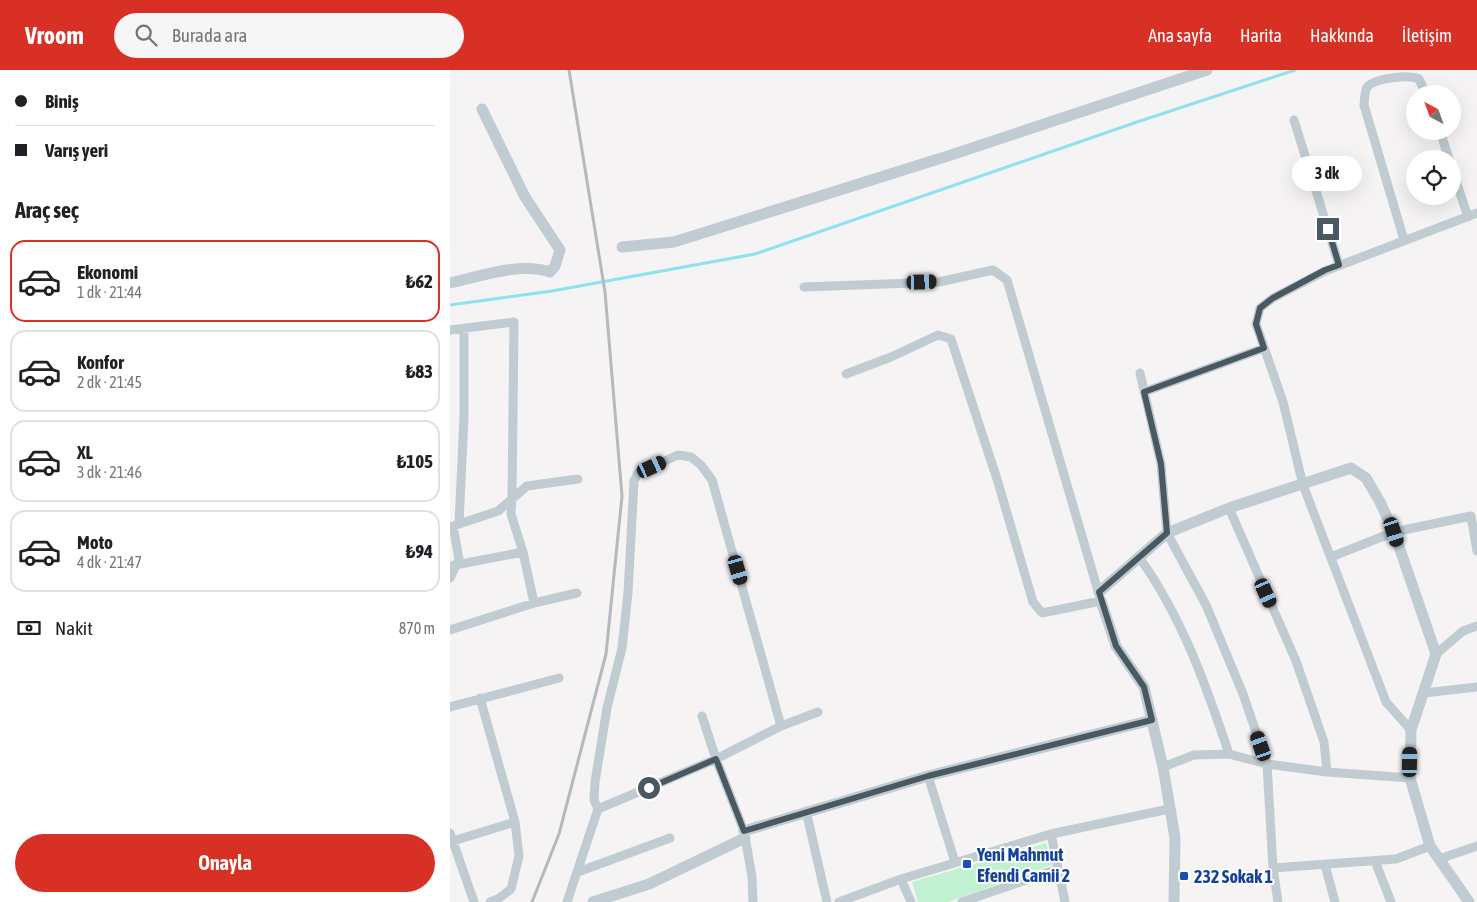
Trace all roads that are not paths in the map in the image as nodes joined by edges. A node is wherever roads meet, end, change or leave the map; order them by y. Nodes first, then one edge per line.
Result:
1 (1207, 70) edge
2 (1422, 85) edge
3 (482, 108) dead end
4 (1294, 120) dead end
5 (1461, 189) edge
6 (1473, 215) edge
7 (1404, 240) junction
8 (622, 247) dead end
9 (1339, 265) junction
10 (450, 283) edge
11 (804, 287) dead end
12 (464, 329) junction
13 (450, 330) edge
14 (1264, 348) junction
15 (1140, 373) dead end
16 (846, 374) dead end
17 (1144, 392) junction
18 (578, 479) dead end
19 (1302, 485) junction
20 (512, 498) junction
21 (1229, 508) junction
22 (454, 526) edge
23 (1394, 532) junction
24 (1167, 533) junction
25 (1477, 551) edge
26 (523, 552) junction
27 (1139, 557) junction
28 (1331, 557) junction
29 (452, 566) edge
30 (450, 578) edge
31 (577, 593) dead end
32 (1100, 597) junction
33 (534, 602) junction
34 (1477, 626) edge
35 (450, 630) edge
36 (1436, 654) junction
37 (560, 678) dead end
38 (1477, 687) edge
39 (1424, 693) junction
40 (480, 698) junction
41 (450, 707) edge
42 (818, 712) dead end
43 (702, 716) dead end
44 (1152, 720) junction
45 (781, 726) junction
46 (1411, 730) junction
47 (1229, 754) junction
48 (716, 759) junction
49 (1267, 764) junction
50 (1163, 768) junction
51 (1327, 772) junction
52 (928, 776) junction
53 (1410, 778) junction
54 (598, 809) junction
55 (1169, 809) junction
56 (806, 811) junction
57 (515, 822) junction
58 (745, 834) junction
59 (1051, 834) junction
60 (670, 838) dead end
61 (451, 839) edge
62 (1430, 846) junction
63 (1477, 846) edge
64 (1439, 858) junction
65 (1376, 861) junction
66 (955, 862) junction
67 (1325, 865) junction
68 (1273, 868) junction
69 (1058, 869) junction
70 (578, 872) junction
71 (901, 878) junction
72 (1172, 901) edge
73 (474, 902) edge
74 (490, 902) edge
75 (566, 902) edge
76 (593, 902) edge
77 (753, 902) edge
78 (827, 902) edge
79 (839, 902) edge
80 (911, 902) edge
81 (962, 902) edge
82 (1065, 902) edge
83 (1278, 902) edge
84 (1335, 902) edge
85 (1391, 902) edge
86 (1469, 902) edge

1 - 8 street
2 - 7 street
3 - 10 street
4 - 9 street
5 - 6 street
6 - 7 street
7 - 9 street
9 - 14 street
11 - 32 street
12 - 13 street
12 - 20 street
12 - 22 street
14 - 17 street
14 - 19 street
15 - 17 street
16 - 32 street
17 - 24 street
18 - 20 street
19 - 21 street
19 - 23 street
19 - 28 street
20 - 22 street
20 - 26 street
21 - 24 street
21 - 51 street
22 - 29 street
23 - 25 street
23 - 28 street
23 - 36 street
24 - 27 street
24 - 49 street
26 - 29 street
26 - 33 street
27 - 32 street
27 - 47 street
28 - 46 street
29 - 30 street
31 - 33 street
32 - 44 street
33 - 35 street
34 - 36 street
36 - 39 street
37 - 40 street
38 - 39 street
39 - 46 street
40 - 41 street
40 - 57 street
42 - 45 street
43 - 48 street
44 - 50 street
44 - 52 street
45 - 48 street
45 - 54 street
46 - 53 street
47 - 49 street
47 - 50 street
48 - 54 street
48 - 58 street
49 - 51 street
49 - 68 street
50 - 55 street
51 - 53 street
52 - 56 street
52 - 66 street
53 - 62 street
54 - 70 street
55 - 59 street
55 - 72 street
56 - 58 street
56 - 78 street
57 - 61 street
57 - 74 street
58 - 76 street
58 - 77 street
59 - 66 street
59 - 69 street
60 - 70 street
61 - 73 street
62 - 64 street
62 - 65 street
63 - 64 street
64 - 86 street
65 - 67 street
65 - 85 street
66 - 71 street
67 - 68 street
67 - 84 street
68 - 83 street
69 - 81 street
69 - 82 street
70 - 75 street
71 - 79 street
71 - 80 street

